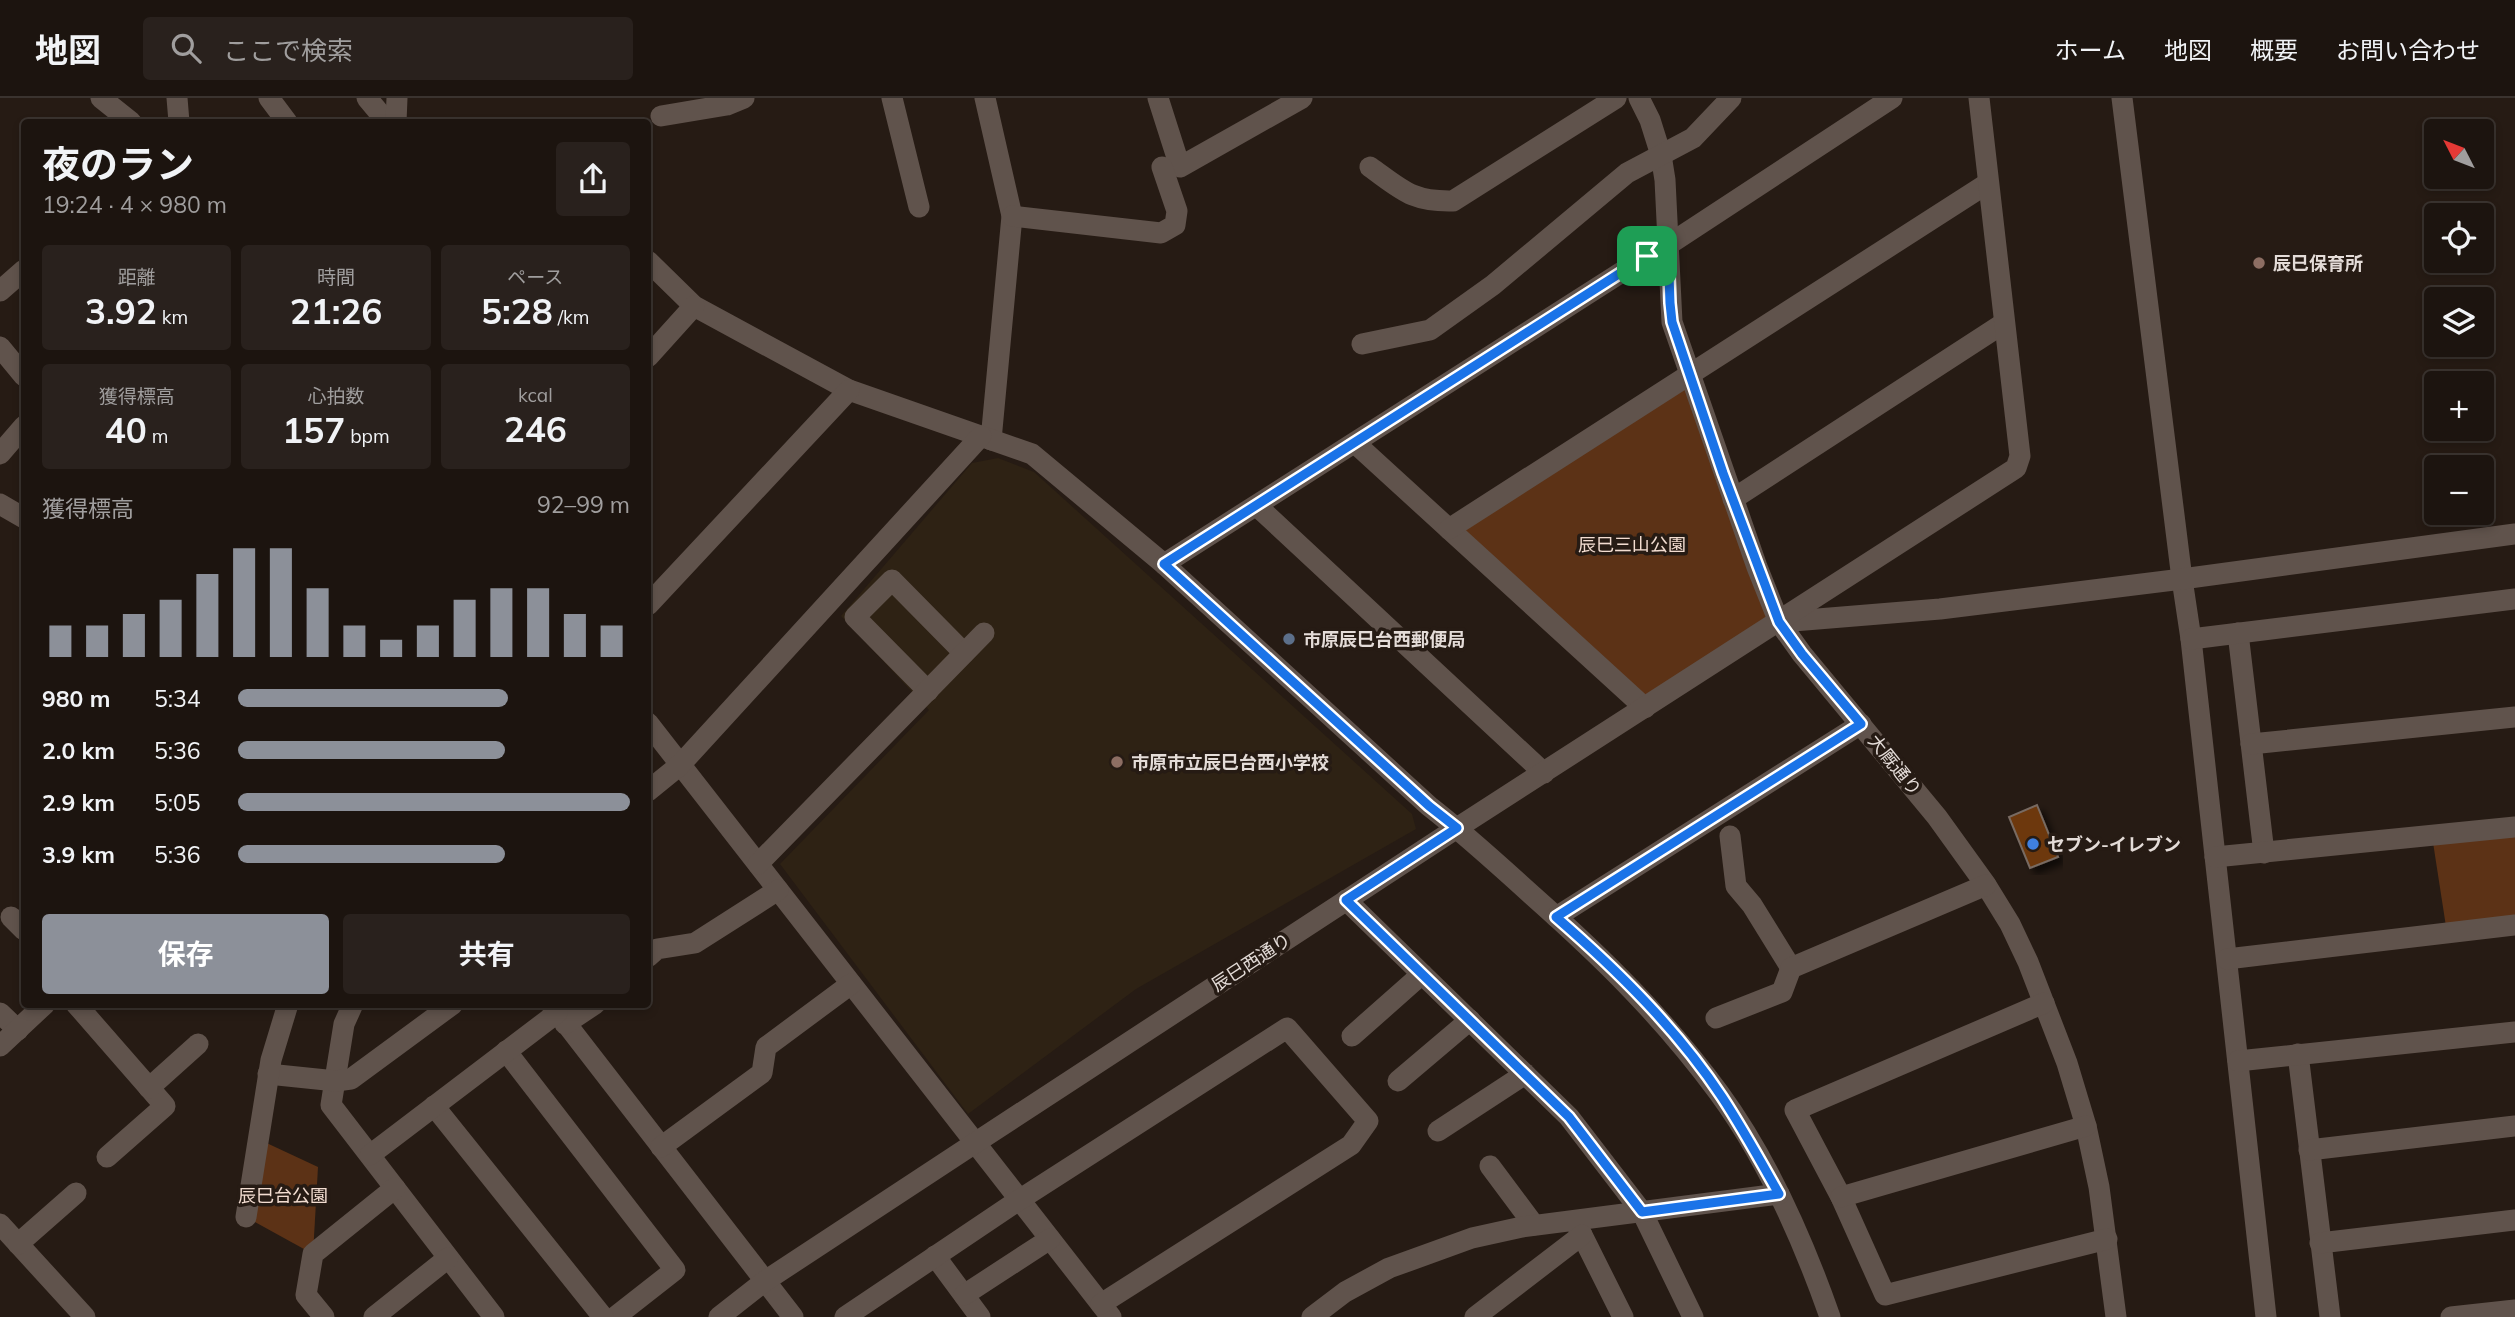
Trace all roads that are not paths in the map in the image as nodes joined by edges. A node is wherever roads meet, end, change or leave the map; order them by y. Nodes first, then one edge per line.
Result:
1 (101, 98) edge
2 (177, 98) edge
3 (269, 98) edge
4 (367, 98) edge
5 (397, 98) edge
6 (744, 98) edge
7 (892, 98) edge
8 (985, 98) edge
9 (1158, 98) edge
10 (1302, 98) edge
11 (1616, 98) edge
12 (1639, 98) edge
13 (1731, 98) edge
14 (1892, 98) edge
15 (1979, 98) edge
16 (2122, 98) edge
17 (661, 116) dead end
18 (127, 119) edge
19 (179, 119) edge
20 (285, 119) edge
21 (384, 119) edge
22 (397, 119) edge
23 (1661, 155) junction
24 (1162, 167) dead end
25 (1370, 167) dead end
26 (1988, 183) junction
27 (919, 207) dead end
28 (1012, 216) junction
29 (1668, 245) junction
30 (651, 264) edge
31 (21, 273) edge
32 (0, 291) edge
33 (694, 306) junction
34 (2004, 323) junction
35 (1362, 344) dead end
36 (0, 347) edge
37 (651, 354) edge
38 (21, 372) edge
39 (1689, 375) junction
40 (849, 390) junction
41 (21, 430) edge
42 (986, 438) junction
43 (1356, 444) junction
44 (0, 454) edge
45 (1733, 499) junction
46 (0, 504) edge
47 (1257, 506) junction
48 (21, 516) edge
49 (1449, 529) junction
50 (2515, 534) edge
51 (1164, 564) junction
52 (2182, 579) junction
53 (2515, 600) edge
54 (651, 602) edge
55 (1779, 622) junction
56 (984, 633) dead end
57 (2238, 633) junction
58 (2191, 639) junction
59 (964, 653) junction
60 (928, 691) junction
61 (1645, 708) junction
62 (2515, 716) edge
63 (1861, 724) junction
64 (651, 727) edge
65 (2251, 744) junction
66 (680, 765) junction
67 (1544, 773) junction
68 (651, 789) edge
69 (2515, 827) edge
70 (1457, 828) junction
71 (1730, 836) dead end
72 (2264, 853) junction
73 (2215, 858) junction
74 (758, 864) junction
75 (1986, 885) junction
76 (778, 890) junction
77 (1346, 900) junction
78 (1556, 917) junction
79 (2515, 925) edge
80 (651, 954) edge
81 (2227, 959) junction
82 (1790, 968) junction
83 (1422, 974) junction
84 (851, 984) junction
85 (2044, 1003) junction
86 (41, 1008) edge
87 (83, 1008) edge
88 (287, 1008) edge
89 (351, 1008) edge
90 (448, 1008) edge
91 (580, 1008) edge
92 (0, 1013) edge
93 (558, 1014) edge
94 (1716, 1018) dead end
95 (1470, 1020) junction
96 (18, 1030) junction
97 (2515, 1032) edge
98 (1352, 1037) dead end
99 (198, 1044) dead end
100 (0, 1046) edge
101 (506, 1051) junction
102 (2298, 1054) junction
103 (2238, 1061) junction
104 (268, 1074) junction
105 (1525, 1074) junction
106 (336, 1081) junction
107 (1398, 1081) dead end
108 (149, 1088) junction
109 (434, 1107) junction
110 (2086, 1126) junction
111 (2515, 1126) edge
112 (1438, 1131) dead end
113 (975, 1143) junction
114 (661, 1147) junction
115 (2309, 1150) junction
116 (370, 1155) junction
117 (107, 1157) dead end
118 (1490, 1166) dead end
119 (395, 1188) junction
120 (76, 1193) dead end
121 (1779, 1194) junction
122 (1840, 1197) junction
123 (1019, 1200) junction
124 (1642, 1212) junction
125 (246, 1217) dead end
126 (2515, 1220) edge
127 (0, 1224) edge
128 (1534, 1225) junction
129 (1578, 1228) junction
130 (1050, 1239) junction
131 (2107, 1239) junction
132 (2320, 1243) junction
133 (18, 1244) junction
134 (935, 1256) junction
135 (448, 1258) junction
136 (765, 1281) junction
137 (964, 1295) junction
138 (2515, 1310) edge
139 (1106, 1311) edge
140 (85, 1317) edge
141 (324, 1317) edge
142 (374, 1317) edge
143 (494, 1317) edge
144 (603, 1317) edge
145 (615, 1317) edge
146 (719, 1317) edge
147 (793, 1317) edge
148 (845, 1317) edge
149 (981, 1317) edge
150 (1312, 1317) edge
151 (1475, 1317) edge
152 (1623, 1317) edge
153 (1693, 1317) edge
154 (1830, 1317) edge
155 (2116, 1317) edge
156 (2266, 1317) edge
157 (2330, 1317) edge
158 (2451, 1317) edge

1 - 18 street
2 - 19 street
3 - 20 street
4 - 21 street
5 - 22 street
6 - 17 street
7 - 27 street
8 - 28 street
9 - 10 street
11 - 25 street
12 - 23 street, 大厩通り
13 - 23 street
14 - 29 street
15 - 26 street
16 - 52 street
23 - 29 street, 大厩通り
23 - 35 street
24 - 28 street
26 - 34 street
26 - 39 street
28 - 42 street
29 - 39 street, 大厩通り
29 - 43 street
30 - 33 street
31 - 32 street
33 - 37 street
33 - 40 street
34 - 45 street
34 - 55 street, 辰巳西通り
36 - 38 street
39 - 45 street, 大厩通り
39 - 49 street
40 - 42 street
40 - 54 street
41 - 44 street
42 - 51 street
42 - 66 street
43 - 47 street
43 - 49 street
45 - 55 street, 大厩通り
46 - 48 street
47 - 51 street
47 - 67 street
49 - 61 street
50 - 52 street
51 - 70 street
52 - 55 street
52 - 58 street
53 - 57 street
55 - 61 street, 辰巳西通り
55 - 63 street, 大厩通り
56 - 59 street
57 - 58 street
57 - 65 street
58 - 73 street
59 - 60 street
59 - 60 street
60 - 74 street
61 - 67 street, 辰巳西通り
62 - 65 street
63 - 75 street, 大厩通り
63 - 78 street
64 - 66 street
65 - 72 street
66 - 68 street
66 - 74 street
67 - 70 street, 辰巳西通り
69 - 72 street
70 - 77 street, 辰巳西通り
70 - 78 street
71 - 82 street
72 - 73 street
73 - 81 street
74 - 76 street
75 - 82 street
75 - 85 street, 大厩通り
76 - 80 street
76 - 84 street
77 - 83 street
77 - 113 street, 辰巳西通り
78 - 121 street
79 - 81 street
81 - 103 street
82 - 94 street
83 - 95 street
83 - 98 street
84 - 113 street
84 - 114 street
85 - 110 street, 大厩通り
85 - 122 street
86 - 96 street
87 - 108 street
88 - 104 street
89 - 106 street
90 - 106 street
91 - 93 street
92 - 96 street
93 - 101 street
93 - 114 street
95 - 105 street
95 - 107 street
96 - 100 street
97 - 102 street
99 - 108 street
101 - 109 street
101 - 145 street
102 - 103 street
102 - 115 street
103 - 156 street
104 - 106 street
104 - 125 street
105 - 112 street
105 - 124 street
106 - 116 street
108 - 117 street
109 - 116 street
109 - 144 street
110 - 122 street
110 - 131 street, 大厩通り
111 - 115 street
113 - 123 street
113 - 136 street, 辰巳西通り
114 - 136 street
115 - 132 street
116 - 119 street
118 - 128 street
119 - 135 street
119 - 141 street
120 - 133 street
121 - 124 street
121 - 154 street
122 - 131 street
123 - 130 street
123 - 134 street
123 - 139 street
124 - 129 street
124 - 153 street
126 - 132 street
127 - 133 street
128 - 129 street
128 - 150 street
129 - 151 street
129 - 152 street
130 - 137 street
130 - 139 street
131 - 155 street, 大厩通り
132 - 157 street
133 - 140 street
134 - 137 street
134 - 148 street
135 - 142 street
135 - 143 street
136 - 146 street, 辰巳西通り
136 - 147 street
137 - 149 street
138 - 158 street

